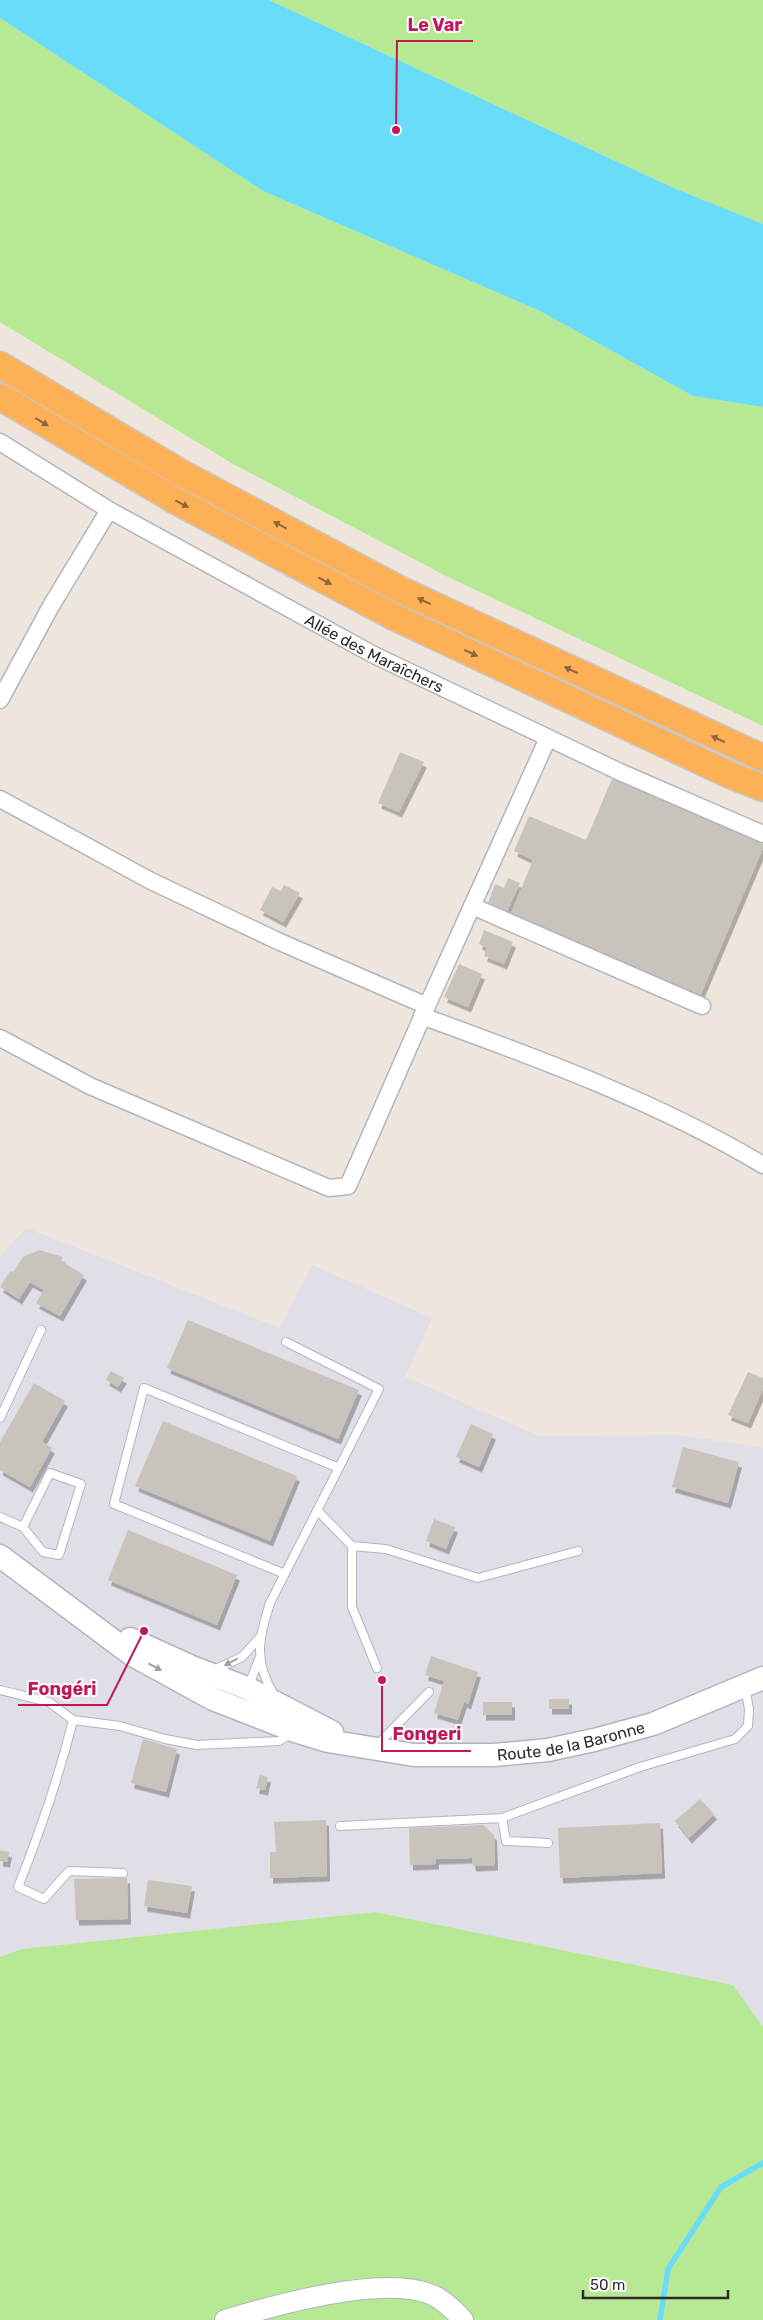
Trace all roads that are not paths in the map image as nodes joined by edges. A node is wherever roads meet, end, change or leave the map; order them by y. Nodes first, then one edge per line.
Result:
1 (0, 366) edge
2 (0, 397) edge
3 (0, 442) edge
4 (108, 510) junction
5 (0, 700) edge
6 (548, 738) junction
7 (763, 758) edge
8 (763, 788) edge
9 (0, 798) edge
10 (763, 834) edge
11 (472, 906) junction
12 (702, 1006) dead end
13 (424, 1011) junction
14 (0, 1038) edge
15 (763, 1165) edge
16 (41, 1330) dead end
17 (286, 1342) dead end
18 (0, 1418) edge
19 (339, 1468) junction
20 (317, 1510) junction
21 (0, 1517) edge
22 (23, 1527) junction
23 (352, 1546) junction
24 (578, 1551) dead end
25 (0, 1556) edge
26 (285, 1574) junction
27 (86, 1620) junction
28 (260, 1636) junction
29 (259, 1659) junction
30 (194, 1668) junction
31 (377, 1668) dead end
32 (754, 1682) edge
33 (0, 1690) edge
34 (429, 1692) dead end
35 (231, 1695) junction
36 (281, 1705) junction
37 (73, 1720) junction
38 (295, 1731) junction
39 (375, 1749) junction
40 (502, 1818) junction
41 (340, 1826) dead end
42 (548, 1843) dead end
43 (123, 1873) dead end
44 (225, 2320) edge
45 (463, 2320) edge

7 -> 1 highway
2 -> 8 highway
3 - 4 street, Allée des Maraîchers
4 - 5 street
4 - 6 street, Allée des Maraîchers
6 - 10 street, Allée des Maraîchers
6 - 11 street
9 - 13 street
11 - 12 street
11 - 13 street
13 - 14 street
13 - 15 street
16 - 18 lane
17 - 19 lane
19 - 20 lane
19 - 26 lane
20 - 23 lane
20 - 26 lane
21 - 22 lane
22 - 22 lane
23 - 24 lane
23 - 31 lane
25 - 27 main road, Route de la Baronne
26 - 28 lane
27 - 30 main road, Route de la Baronne
27 -> 35 main road, Route de la Baronne
28 - 29 lane
28 -> 30 lane
29 - 35 lane
29 - 36 lane
30 - 35 main road, Route de la Baronne
32 - 39 main road, Route de la Baronne
32 - 40 lane
33 - 37 lane
34 - 39 lane
35 - 36 main road, Route de la Baronne
35 - 38 main road, Route de la Baronne
36 - 39 main road, Route de la Baronne
37 - 38 lane
37 - 43 lane
38 - 39 main road, Route de la Baronne
40 - 41 lane
40 - 42 lane
44 - 45 street

